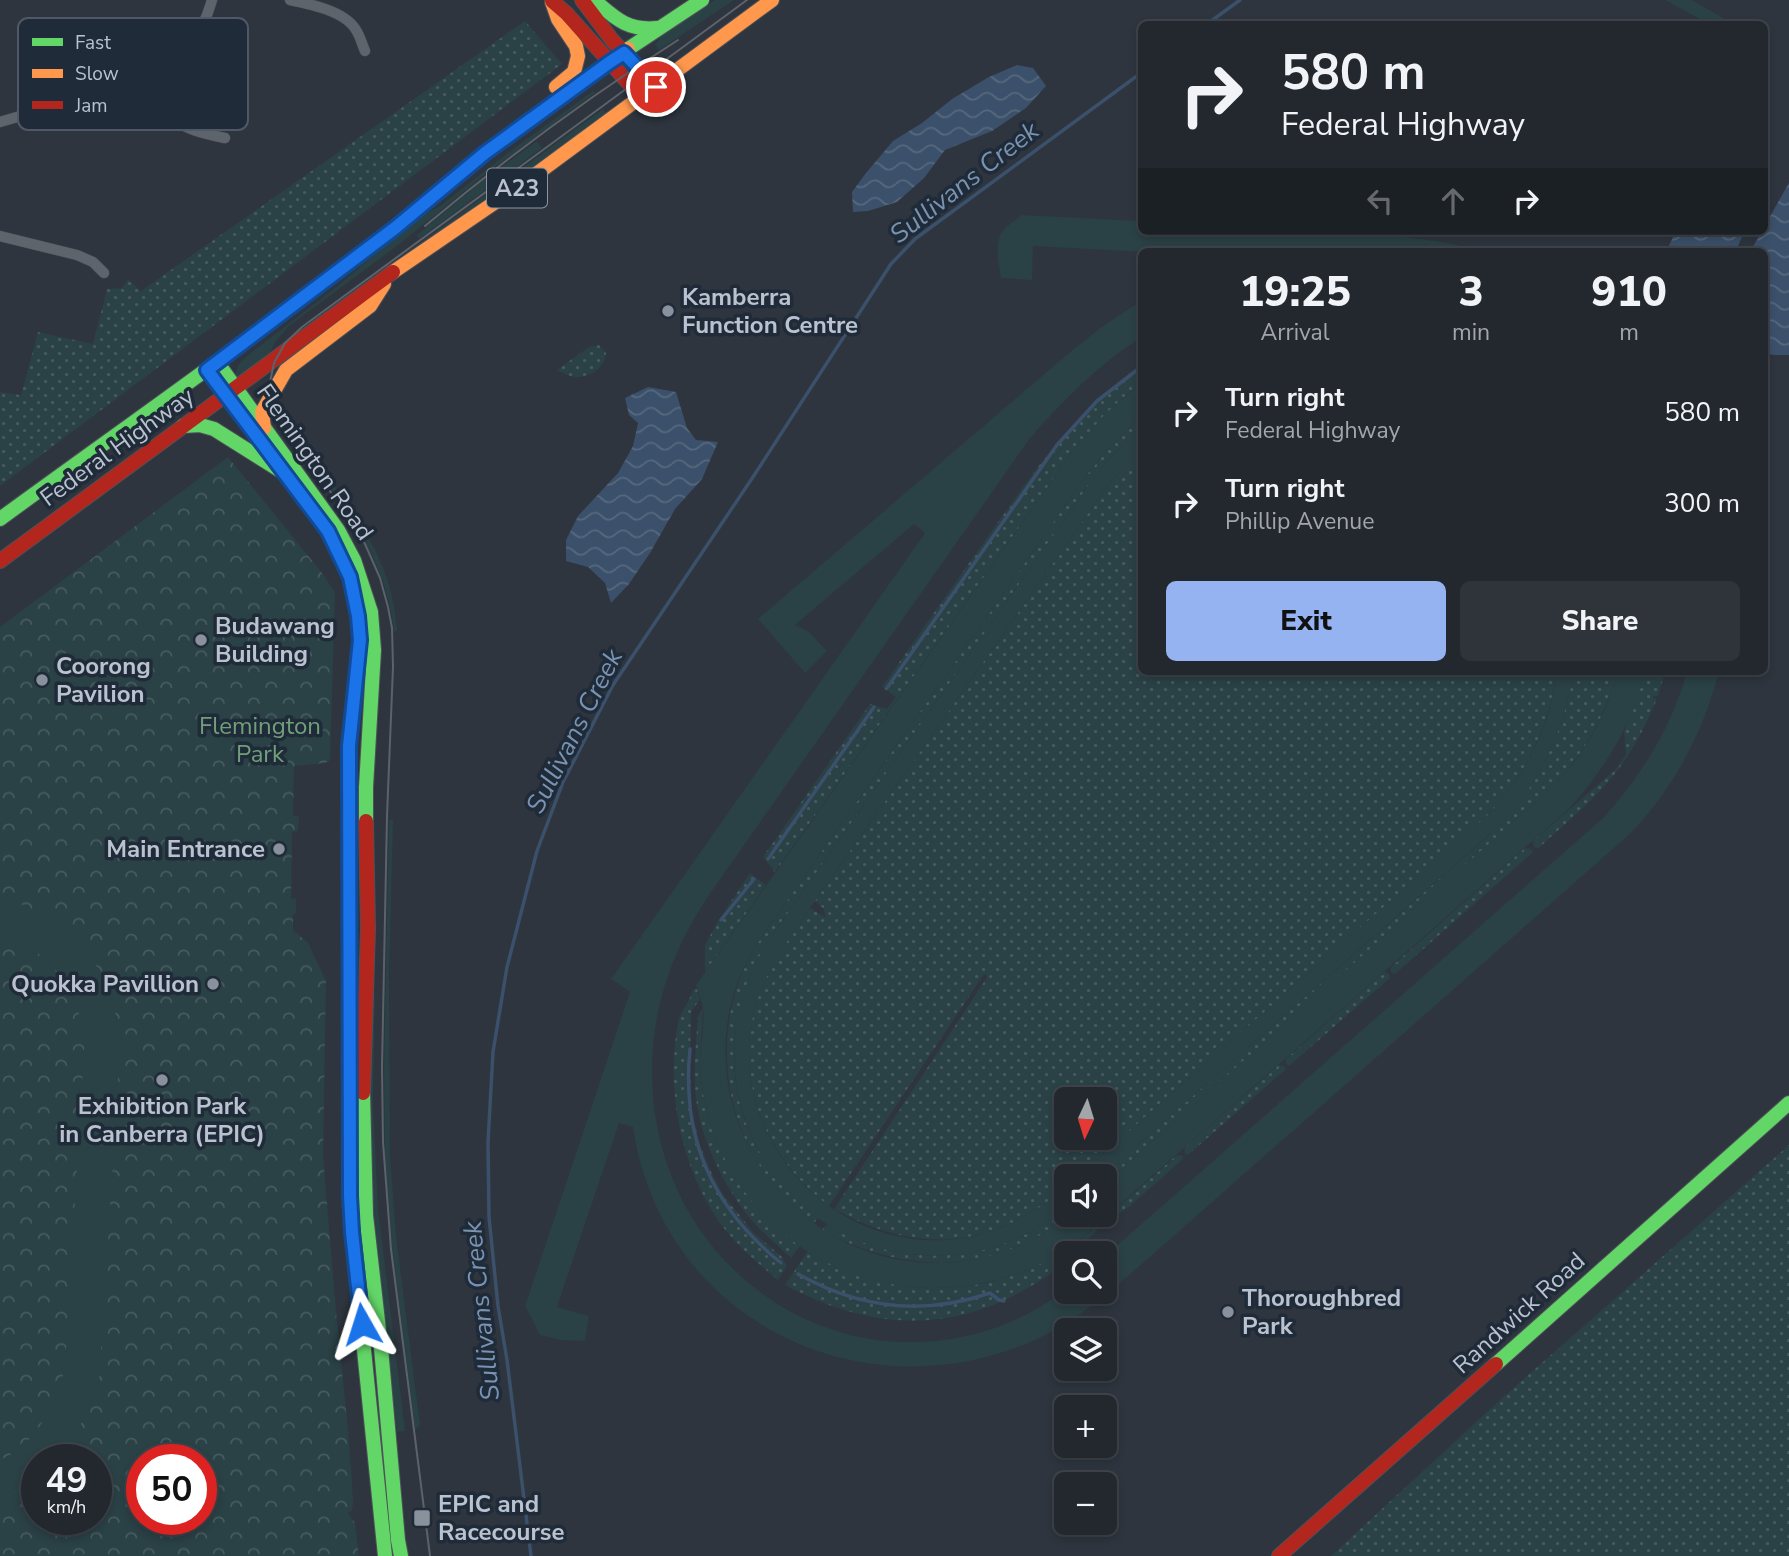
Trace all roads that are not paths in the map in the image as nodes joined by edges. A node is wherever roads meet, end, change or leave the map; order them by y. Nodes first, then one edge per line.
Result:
1 (212, 0) edge
2 (290, 0) edge
3 (582, 0) edge
4 (594, 0) edge
5 (702, 0) edge
6 (772, 0) edge
7 (552, 1) edge
8 (206, 18) edge
9 (660, 27) junction
10 (365, 51) dead end
11 (624, 53) junction
12 (610, 62) junction
13 (656, 87) junction
14 (641, 97) junction
15 (18, 114) edge
16 (1, 119) edge
17 (193, 130) edge
18 (225, 138) dead end
19 (485, 153) junction
20 (0, 236) edge
21 (104, 273) dead end
22 (389, 275) junction
23 (212, 366) junction
24 (231, 392) junction
25 (183, 426) junction
26 (264, 428) junction
27 (284, 473) junction
28 (0, 519) edge
29 (0, 561) edge
30 (1789, 1103) edge
31 (365, 1347) junction
32 (381, 1348) junction
33 (385, 1556) edge
34 (401, 1556) edge
35 (1279, 1556) edge

1 - 8 street
2 - 10 street
3 - 11 main road
4 - 9 main road
5 - 9 main road, Federal Highway / A23
6 - 13 main road, Federal Highway / A23
7 - 12 main road
7 - 19 main road
9 - 11 main road, Federal Highway / A23
11 - 12 main road, Federal Highway / A23
11 - 13 main road
12 - 14 main road
12 - 19 main road, Federal Highway / A23
13 - 14 main road, Federal Highway / A23
14 - 22 main road, Federal Highway / A23
15 - 16 street
17 - 18 street
19 - 23 main road, Federal Highway / A23
20 - 21 street
22 - 24 main road, Federal Highway / A23
22 - 26 main road
23 - 24 main road, Flemington Road
23 - 28 main road, Federal Highway / A23
24 - 25 main road, Federal Highway / A23
24 - 26 main road, Flemington Road
24 - 27 main road, Flemington Road
25 - 27 main road
25 - 29 main road, Federal Highway / A23
26 - 32 main road, Flemington Road
27 - 31 main road, Flemington Road
30 - 35 main road, Randwick Road
31 - 32 main road
31 - 33 main road, Flemington Road
32 - 34 main road, Flemington Road

